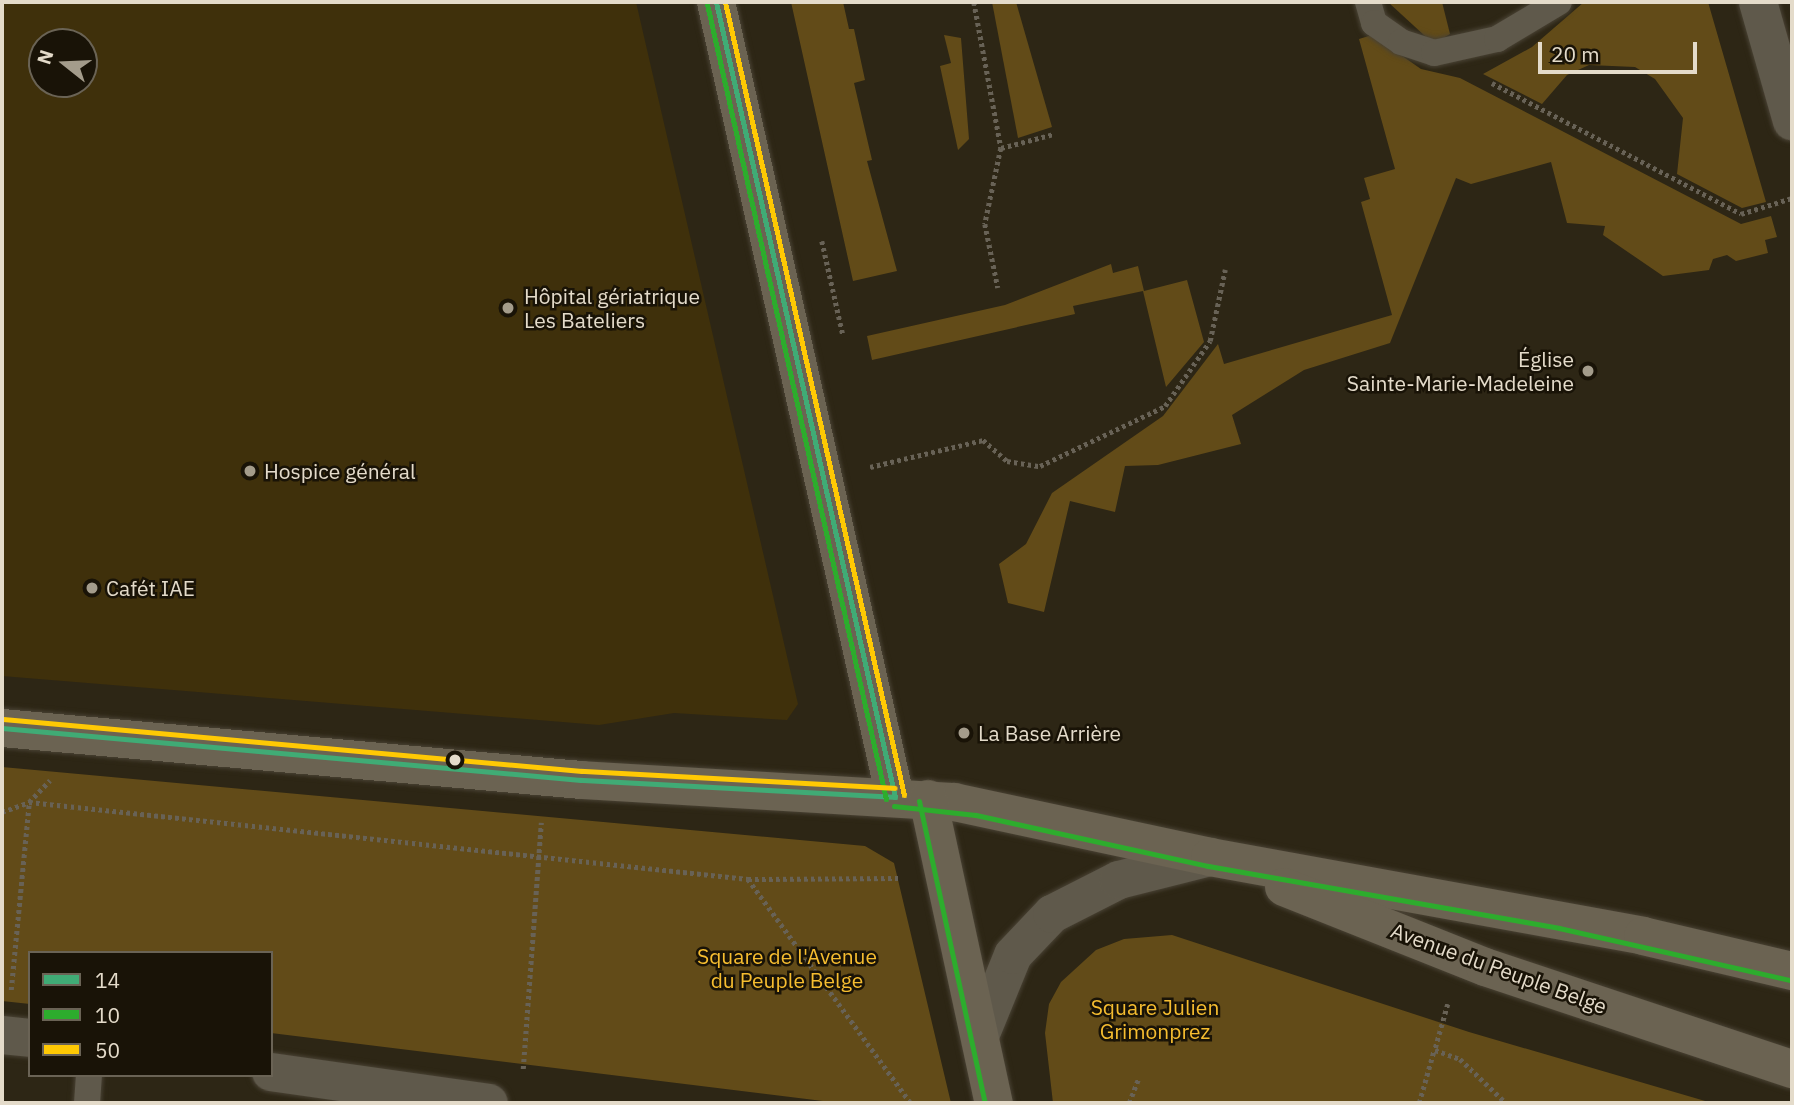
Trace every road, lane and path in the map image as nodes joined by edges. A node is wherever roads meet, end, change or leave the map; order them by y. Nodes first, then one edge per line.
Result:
1 (716, 2) edge
2 (974, 2) edge
3 (1368, 2) edge
4 (1559, 2) edge
5 (1758, 2) edge
6 (1434, 53) junction
7 (1792, 121) edge
8 (1054, 134) dead end
9 (1001, 148) junction
10 (1792, 198) edge
11 (1225, 270) dead end
12 (998, 288) dead end
13 (823, 478) junction
14 (2, 728) edge
15 (68, 735) junction
16 (545, 777) junction
17 (912, 798) junction
18 (29, 802) junction
19 (2, 812) edge
20 (538, 856) junction
21 (1210, 857) junction
22 (943, 871) junction
23 (748, 878) junction
24 (1463, 959) junction
25 (1792, 971) edge
26 (13, 1036) edge
27 (980, 1036) junction
28 (1434, 1050) junction
29 (1792, 1069) edge
30 (273, 1072) edge
31 (522, 1076) dead end
32 (89, 1077) edge
33 (1138, 1079) dead end
34 (477, 1102) edge
35 (87, 1103) edge
36 (911, 1103) edge
37 (994, 1103) edge
38 (1129, 1103) edge
39 (1419, 1103) edge
40 (1506, 1103) edge

1 - 13 street
2 - 9 path
3 - 6 lane
4 - 6 lane
5 - 7 street
6 - 10 path
8 - 9 path
9 - 12 path
11 - 13 path
13 - 17 street
14 - 15 street, Avenue du Peuple Belge
15 - 16 street, Avenue du Peuple Belge
15 - 18 path
16 - 17 street, Avenue du Peuple Belge
16 - 20 path
17 - 21 street, Avenue du Peuple Belge
17 - 22 street
18 - 19 path
18 - 20 path
18 - 26 path
20 - 23 path
20 - 31 path
21 - 24 street, Avenue du Peuple Belge
21 - 25 street, Avenue du Peuple Belge
21 - 27 street, Avenue du Peuple Belge
22 - 23 path
22 - 27 street
23 - 36 path
24 - 28 path
24 - 29 street, Avenue du Peuple Belge
27 - 37 street
28 - 39 path
28 - 40 path
30 - 34 street
32 - 35 lane
33 - 38 path

